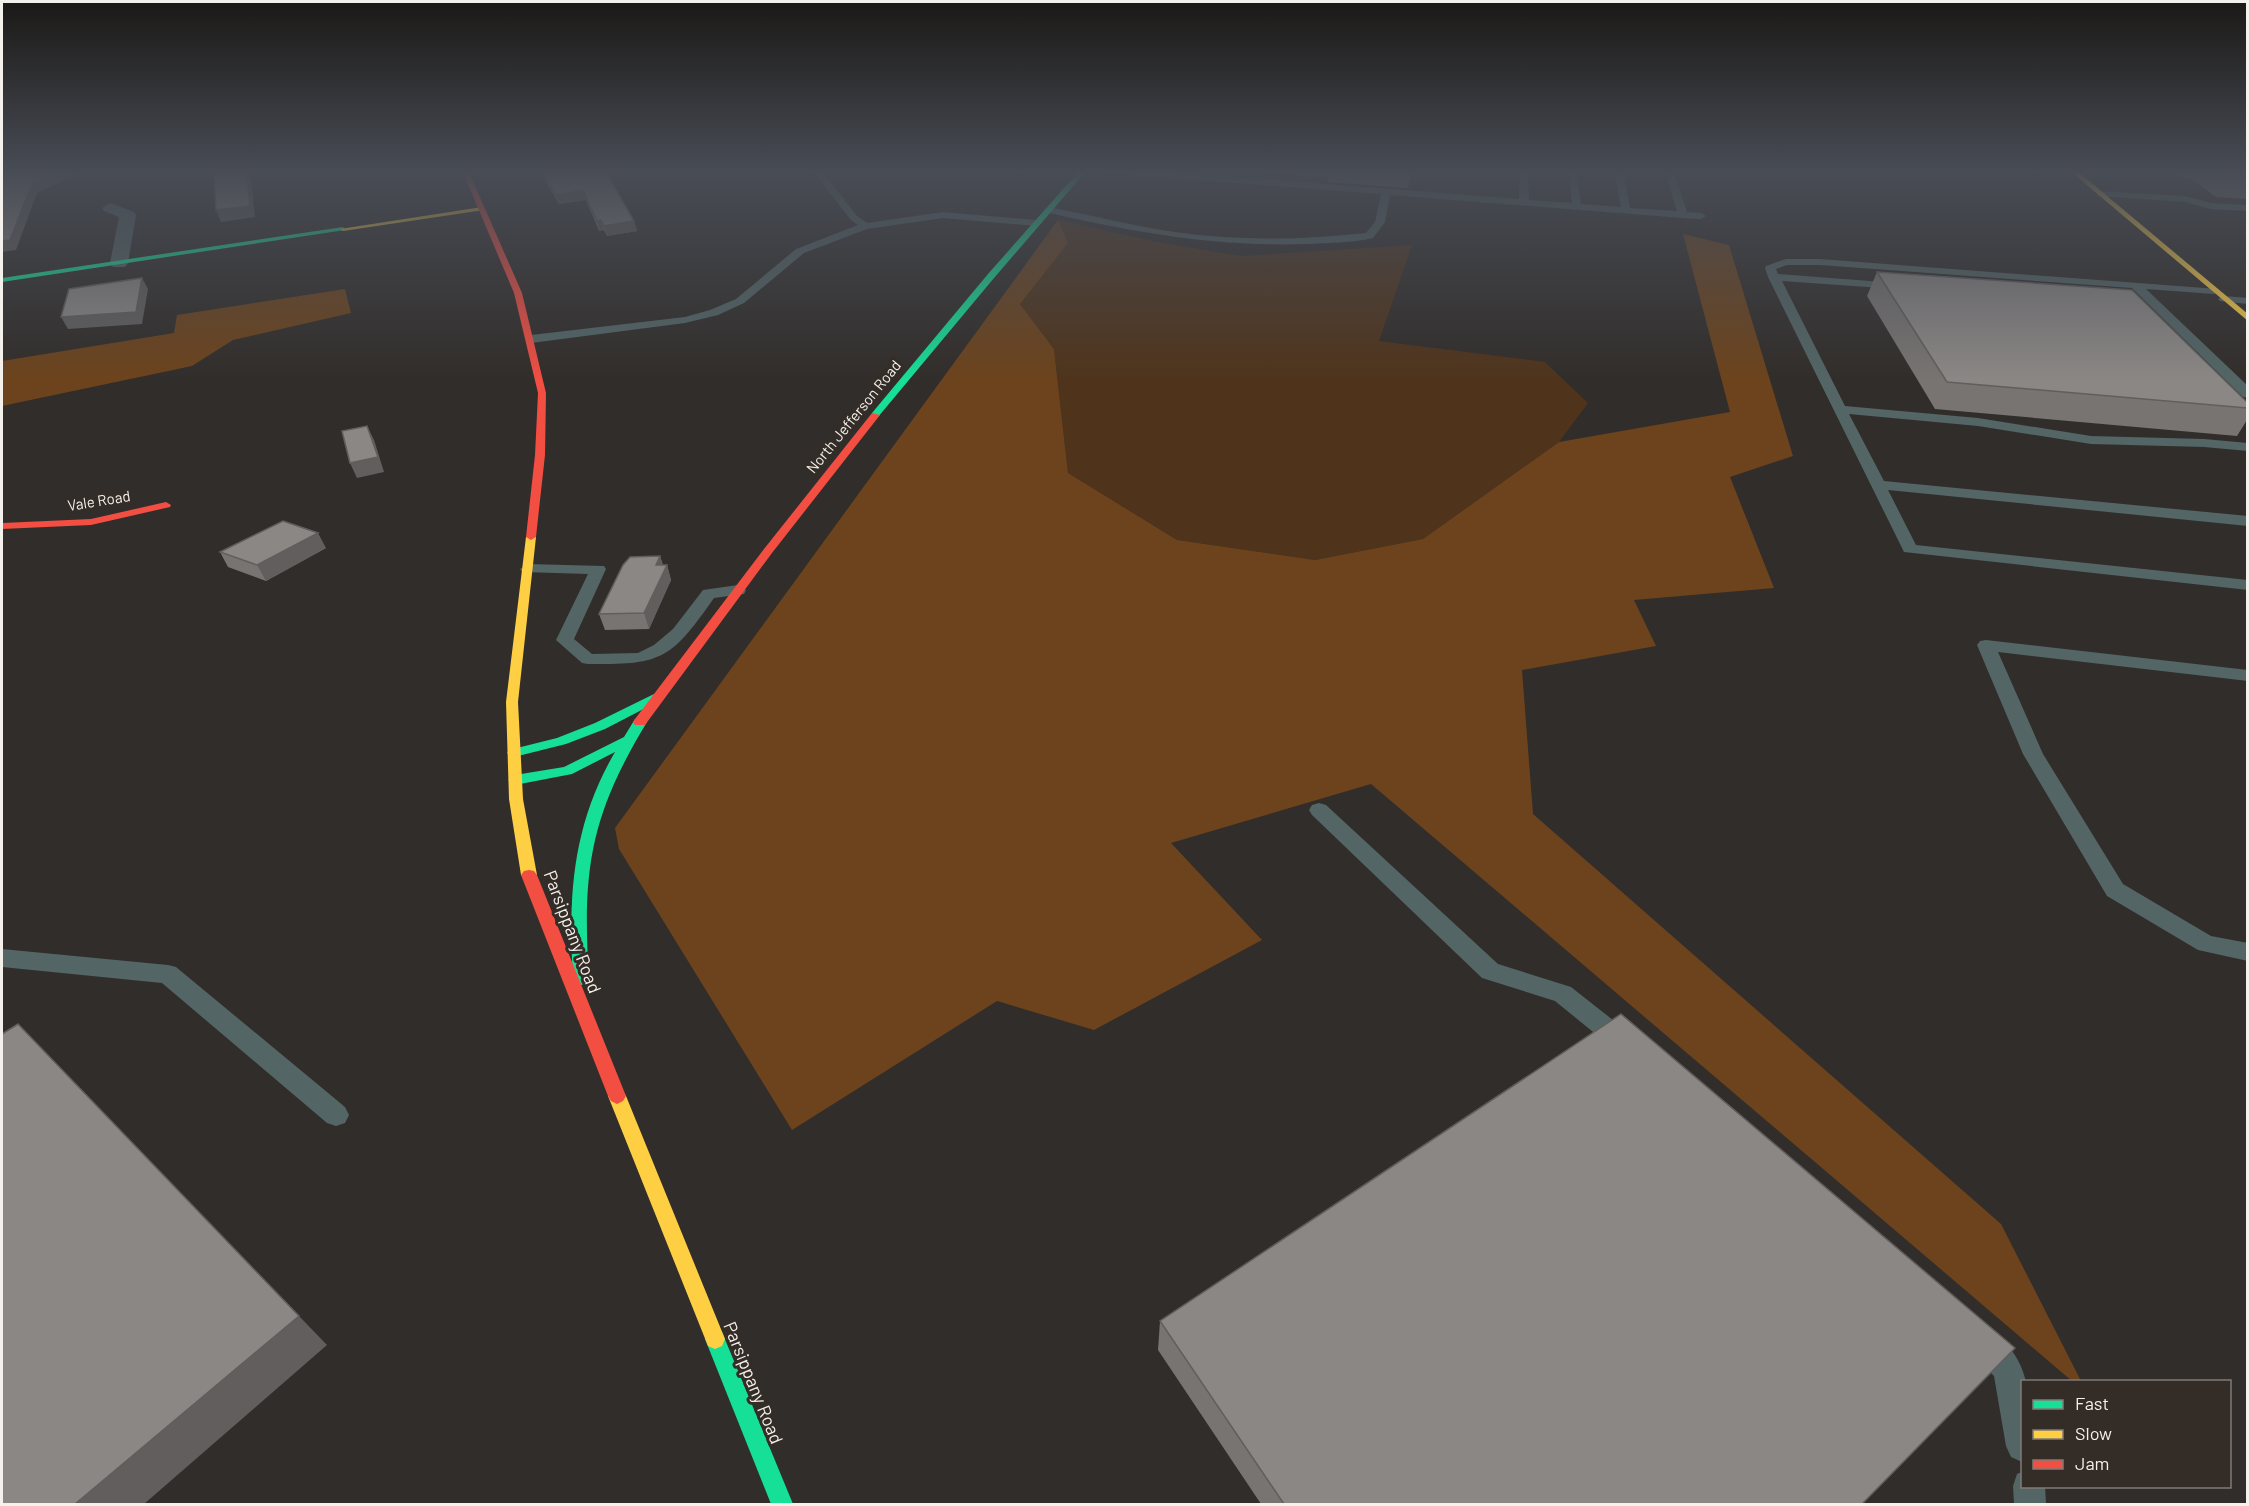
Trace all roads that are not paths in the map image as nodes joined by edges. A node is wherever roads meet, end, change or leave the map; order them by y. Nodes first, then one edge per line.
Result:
1 (123, 240) edge
2 (267, 240) edge
3 (495, 240) edge
4 (828, 240) edge
5 (1022, 240) edge
6 (1223, 240) edge
7 (1330, 240) edge
8 (2155, 240) edge
9 (118, 262) junction
10 (1773, 277) junction
11 (2, 280) edge
12 (2135, 285) junction
13 (1912, 287) edge
14 (2219, 295) junction
15 (2247, 302) edge
16 (2247, 319) edge
17 (531, 339) junction
18 (2247, 394) edge
19 (1839, 409) junction
20 (2247, 447) edge
21 (1876, 485) junction
22 (166, 505) dead end
23 (2247, 521) edge
24 (2, 526) edge
25 (528, 569) junction
26 (2247, 585) edge
27 (738, 590) junction
28 (2247, 676) edge
29 (660, 694) junction
30 (628, 740) junction
31 (513, 753) junction
32 (515, 780) junction
33 (1319, 810) dead end
34 (2247, 952) edge
35 (2, 958) edge
36 (584, 1011) junction
37 (1645, 1060) edge
38 (336, 1115) dead end
39 (1969, 1328) edge
40 (2021, 1440) edge
41 (2029, 1488) edge
42 (782, 1504) edge
43 (2030, 1504) edge

1 - 9 street
2 - 9 street
3 - 17 street, Parsippany Road
4 - 17 lane
5 - 27 street, North Jefferson Road
6 - 7 lane
8 - 14 street
9 - 11 street
10 - 12 lane
10 - 13 lane
10 - 19 lane
12 - 14 lane
12 - 18 lane
14 - 15 lane
14 - 16 street
17 - 25 street, Parsippany Road
19 - 20 lane
19 - 21 lane
21 - 23 lane
21 - 26 lane
22 - 24 street, Vale Road
25 - 27 lane
25 - 31 street, Parsippany Road
27 - 29 street, North Jefferson Road
28 - 34 lane
29 - 30 street, North Jefferson Road
29 - 31 street, North Jefferson Road
30 - 32 street, North Jefferson Road
30 - 36 street
31 - 32 street, Parsippany Road
32 - 36 street, Parsippany Road
33 - 37 lane
35 - 38 lane
36 - 42 street, Parsippany Road
39 - 40 lane
41 - 43 lane

